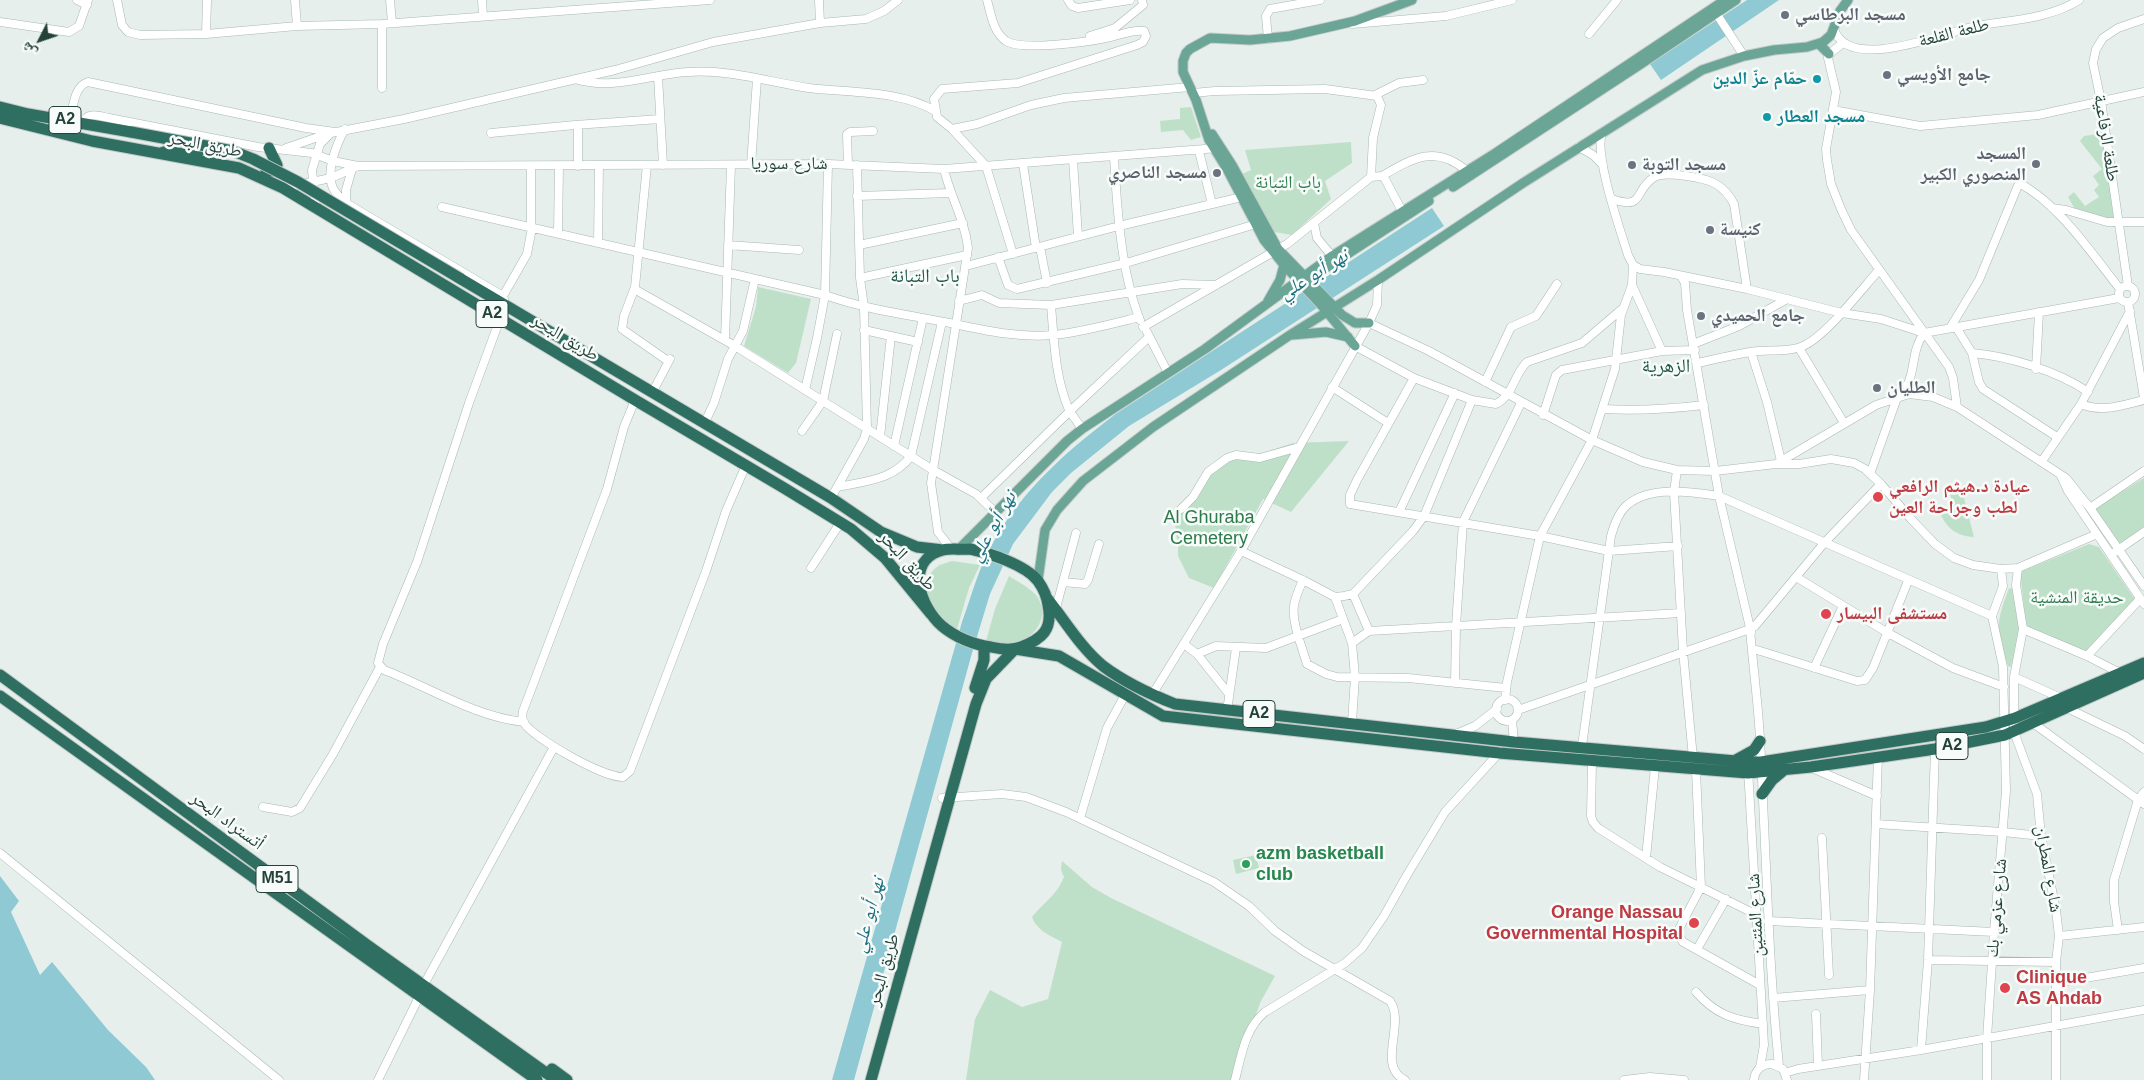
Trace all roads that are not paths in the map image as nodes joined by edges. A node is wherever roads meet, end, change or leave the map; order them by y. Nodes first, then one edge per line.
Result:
1 (77, 0) edge
2 (117, 0) edge
3 (207, 0) edge
4 (295, 0) edge
5 (390, 0) edge
6 (482, 0) edge
7 (569, 0) edge
8 (710, 0) edge
9 (819, 0) edge
10 (898, 0) edge
11 (987, 0) edge
12 (1068, 0) edge
13 (1130, 0) edge
14 (1142, 0) edge
15 (1320, 0) edge
16 (1412, 0) edge
17 (1512, 0) edge
18 (1618, 0) edge
19 (1724, 0) edge
20 (1736, 0) edge
21 (1848, 0) edge
22 (2079, 0) edge
23 (88, 2) edge
24 (652, 2) edge
25 (570, 10) junction
26 (1716, 13) junction
27 (483, 16) junction
28 (2144, 18) edge
29 (0, 22) edge
30 (392, 23) junction
31 (820, 23) junction
32 (382, 24) junction
33 (1343, 24) junction
34 (298, 26) junction
35 (1834, 29) junction
36 (206, 34) junction
37 (1589, 34) dead end
38 (1268, 40) junction
39 (1072, 42) junction
40 (1843, 43) junction
41 (1819, 44) junction
42 (1829, 54) junction
43 (1744, 56) junction
44 (658, 76) junction
45 (573, 79) junction
46 (757, 79) junction
47 (1423, 80) dead end
48 (382, 88) dead end
49 (2144, 92) edge
50 (1193, 93) junction
51 (1375, 95) junction
52 (2101, 101) junction
53 (0, 107) edge
54 (935, 110) junction
55 (1834, 110) junction
56 (0, 118) edge
57 (660, 119) junction
58 (70, 120) junction
59 (83, 122) junction
60 (575, 125) junction
61 (345, 129) junction
62 (952, 129) junction
63 (333, 132) junction
64 (873, 132) dead end
65 (1602, 132) junction
66 (491, 133) dead end
67 (1579, 147) junction
68 (269, 148) junction
69 (282, 149) junction
70 (1217, 149) junction
71 (1200, 150) junction
72 (159, 154) junction
73 (316, 155) junction
74 (1114, 157) junction
75 (1073, 160) junction
76 (333, 161) junction
77 (751, 164) junction
78 (828, 164) junction
79 (1023, 164) junction
80 (599, 165) junction
81 (646, 165) junction
82 (663, 165) junction
83 (731, 165) junction
84 (848, 165) junction
85 (857, 165) junction
86 (532, 166) junction
87 (559, 166) junction
88 (578, 166) junction
89 (986, 166) junction
90 (1603, 166) junction
91 (355, 168) junction
92 (944, 169) junction
93 (1467, 171) junction
94 (1382, 176) junction
95 (1371, 177) junction
96 (331, 178) junction
97 (312, 181) junction
98 (283, 188) junction
99 (951, 193) junction
100 (857, 196) junction
101 (1245, 196) junction
102 (1612, 199) junction
103 (346, 204) junction
104 (1212, 204) junction
105 (442, 207) dead end
106 (2052, 208) junction
107 (316, 209) junction
108 (1402, 211) junction
109 (2119, 222) junction
110 (2144, 222) edge
111 (963, 223) junction
112 (1314, 223) junction
113 (1256, 224) junction
114 (1119, 226) junction
115 (532, 228) junction
116 (558, 233) junction
117 (1078, 236) junction
118 (598, 242) junction
119 (728, 245) junction
120 (859, 245) junction
121 (1038, 248) junction
122 (799, 250) dead end
123 (1276, 250) junction
124 (638, 252) junction
125 (1013, 254) junction
126 (968, 256) junction
127 (1332, 256) junction
128 (998, 257) junction
129 (1126, 263) junction
130 (1284, 265) junction
131 (1633, 265) junction
132 (966, 266) junction
133 (1879, 270) junction
134 (727, 272) junction
135 (1681, 276) junction
136 (860, 278) junction
137 (754, 279) junction
138 (1378, 280) junction
139 (1305, 282) junction
140 (1047, 283) junction
141 (1557, 284) dead end
142 (1216, 285) junction
143 (1632, 285) junction
144 (2128, 286) junction
145 (635, 287) junction
146 (1746, 289) junction
147 (2120, 289) junction
148 (1131, 291) junction
149 (2144, 292) edge
150 (2135, 293) junction
151 (825, 295) junction
152 (2119, 298) junction
153 (1787, 299) junction
154 (503, 300) junction
155 (959, 302) junction
156 (2128, 302) junction
157 (1050, 305) junction
158 (1264, 306) junction
159 (1328, 306) junction
160 (864, 307) junction
161 (1622, 309) junction
162 (2130, 311) junction
163 (1842, 312) junction
164 (2039, 312) junction
165 (1139, 317) junction
166 (923, 318) junction
167 (500, 319) junction
168 (942, 322) junction
169 (1369, 323) junction
170 (955, 324) junction
171 (1143, 326) junction
172 (1953, 327) junction
173 (864, 330) junction
174 (1924, 333) junction
175 (838, 334) dead end
176 (1053, 335) junction
177 (1290, 335) junction
178 (892, 336) junction
179 (1149, 337) junction
180 (1349, 338) junction
181 (725, 340) junction
182 (918, 342) junction
183 (735, 346) junction
184 (1355, 346) junction
185 (1694, 347) junction
186 (1799, 348) junction
187 (1662, 351) junction
188 (1751, 352) junction
189 (1972, 353) junction
190 (1615, 360) junction
191 (2141, 361) edge
192 (1698, 363) junction
193 (2036, 369) junction
194 (1168, 373) junction
195 (1414, 378) junction
196 (1484, 382) junction
197 (1332, 387) junction
198 (805, 390) junction
199 (2088, 392) junction
200 (652, 393) junction
201 (1455, 393) junction
202 (1508, 395) junction
203 (1897, 398) junction
204 (2144, 399) edge
205 (635, 400) junction
206 (1472, 400) junction
207 (823, 401) junction
208 (1521, 403) junction
209 (2081, 404) junction
210 (1704, 405) junction
211 (1957, 407) junction
212 (1602, 409) junction
213 (1070, 411) junction
214 (1543, 415) junction
215 (1388, 423) junction
216 (1844, 423) junction
217 (704, 424) junction
218 (867, 428) junction
219 (1082, 429) junction
220 (802, 431) dead end
221 (880, 437) junction
222 (2057, 437) junction
223 (1592, 440) junction
224 (894, 446) junction
225 (1299, 447) junction
226 (911, 456) junction
227 (2042, 461) junction
228 (1778, 462) junction
229 (746, 465) junction
230 (932, 470) junction
231 (1677, 470) junction
232 (1715, 471) junction
233 (2144, 471) edge
234 (1870, 474) junction
235 (2061, 476) junction
236 (1881, 484) junction
237 (838, 487) junction
238 (1674, 492) junction
239 (1719, 496) junction
240 (832, 498) junction
241 (981, 498) junction
242 (2090, 508) junction
243 (1181, 509) dead end
244 (995, 512) junction
245 (1399, 512) junction
246 (1424, 516) junction
247 (1463, 522) junction
248 (840, 523) junction
249 (2144, 532) edge
250 (1076, 533) dead end
251 (2096, 534) junction
252 (1540, 536) junction
253 (1825, 542) junction
254 (1099, 544) dead end
255 (1678, 546) junction
256 (951, 550) junction
257 (2118, 550) junction
258 (1241, 551) junction
259 (1609, 551) junction
260 (2110, 555) junction
261 (811, 568) dead end
262 (2018, 568) junction
263 (2001, 569) junction
264 (1796, 577) junction
265 (1038, 580) junction
266 (1303, 580) junction
267 (1908, 581) junction
268 (1063, 582) junction
269 (2016, 585) junction
270 (2003, 586) junction
271 (2144, 586) edge
272 (1353, 594) junction
273 (1046, 597) junction
274 (1335, 597) junction
275 (2142, 602) edge
276 (1843, 606) junction
277 (1056, 608) junction
278 (1681, 613) junction
279 (931, 614) junction
280 (1992, 616) junction
281 (1601, 617) junction
282 (1343, 619) junction
283 (1520, 623) junction
284 (1456, 626) junction
285 (1750, 629) junction
286 (2023, 629) junction
287 (1369, 631) junction
288 (1888, 633) junction
289 (1298, 636) junction
290 (1352, 643) junction
291 (1184, 644) junction
292 (984, 646) junction
293 (1236, 648) junction
294 (1016, 649) junction
295 (1757, 650) junction
296 (1683, 652) junction
297 (1197, 654) junction
298 (2087, 656) junction
299 (1755, 663) junction
300 (2144, 663) edge
301 (380, 667) junction
302 (2003, 667) junction
303 (2015, 667) junction
304 (1814, 668) junction
305 (2120, 673) junction
306 (2144, 673) edge
307 (0, 675) edge
308 (1355, 677) junction
309 (2014, 677) junction
310 (1455, 683) junction
311 (1592, 684) junction
312 (1506, 688) junction
313 (2004, 688) junction
314 (1229, 694) junction
315 (1125, 695) junction
316 (1152, 695) junction
317 (0, 696) edge
318 (1504, 700) junction
319 (2064, 703) junction
320 (1497, 709) junction
321 (1224, 710) junction
322 (1518, 710) junction
323 (1512, 720) junction
324 (2010, 720) junction
325 (524, 722) junction
326 (1352, 722) junction
327 (1219, 723) junction
328 (2033, 723) junction
329 (2010, 734) junction
330 (1454, 735) junction
331 (1760, 741) junction
332 (1514, 742) junction
333 (1582, 746) junction
334 (554, 748) junction
335 (1935, 749) junction
336 (2144, 749) edge
337 (1499, 753) junction
338 (1878, 756) junction
339 (1693, 758) junction
340 (1734, 761) junction
341 (1592, 762) junction
342 (1654, 767) junction
343 (1748, 767) junction
344 (1761, 767) junction
345 (1810, 767) junction
346 (1696, 770) junction
347 (1784, 770) junction
348 (2144, 792) edge
349 (1762, 794) junction
350 (1877, 796) junction
351 (946, 797) junction
352 (2141, 802) edge
353 (263, 807) dead end
354 (1080, 818) junction
355 (1876, 824) junction
356 (1931, 828) junction
357 (2003, 832) junction
358 (2041, 836) junction
359 (1822, 838) dead end
360 (0, 853) edge
361 (1646, 858) junction
362 (1701, 887) junction
363 (1726, 899) junction
364 (1757, 915) junction
365 (1768, 921) junction
366 (1826, 923) junction
367 (1872, 925) junction
368 (2144, 927) edge
369 (1929, 928) junction
370 (2118, 930) junction
371 (1994, 932) junction
372 (2059, 936) junction
373 (366, 945) junction
374 (1697, 949) junction
375 (1928, 960) junction
376 (1992, 960) junction
377 (2056, 962) junction
378 (2144, 968) edge
379 (1333, 969) junction
380 (1829, 975) dead end
381 (427, 979) junction
382 (2056, 982) junction
383 (1760, 985) junction
384 (1870, 990) junction
385 (1696, 992) dead end
386 (419, 997) junction
387 (1773, 998) junction
388 (2144, 1010) edge
389 (1816, 1014) dead end
390 (1763, 1024) junction
391 (2057, 1024) junction
392 (1987, 1038) junction
393 (1921, 1050) junction
394 (1864, 1058) junction
395 (1779, 1066) junction
396 (1818, 1066) junction
397 (1760, 1067) junction
398 (1786, 1077) edge
399 (279, 1080) edge
400 (378, 1080) edge
401 (537, 1080) edge
402 (556, 1080) edge
403 (567, 1080) edge
404 (864, 1080) edge
405 (871, 1080) edge
406 (1235, 1080) edge
407 (1404, 1080) edge
408 (1624, 1080) edge
409 (1684, 1080) edge
410 (1754, 1080) edge
411 (1864, 1080) edge
412 (1987, 1080) edge
413 (2056, 1080) edge

1 - 23 street
2 - 36 street
3 - 36 street
4 - 34 street
5 - 30 street
6 - 27 street
7 - 25 street
8 - 24 street
9 - 31 street
10 - 31 street
11 - 39 street
12 - 13 street
14 - 39 street
15 - 38 street
16 - 33 main road
17 - 33 street
18 - 37 street
19 - 26 main road
20 - 26 main road
21 - 35 main road
22 - 40 street, طلعة القلعة
23 - 29 street
24 - 25 street
25 - 27 street
26 - 43 street
26 - 93 main road
26 - 139 main road
27 - 30 street
28 - 52 street, طلعة الرفاعية
30 - 32 street
31 - 45 street
32 - 34 street
32 - 48 street
33 - 38 main road
34 - 36 street
35 - 40 street
35 - 41 main road
38 - 50 main road
39 - 54 street
40 - 42 street
41 - 42 main road
41 - 43 main road
42 - 55 street
43 - 65 main road
44 - 45 street
44 - 46 street
44 - 57 street
45 - 61 street
46 - 54 street
46 - 77 street
47 - 51 street
49 - 52 street
50 - 51 street
50 - 62 street
50 - 70 main road
51 - 95 street
52 - 55 street
52 - 109 street, طلعة الرفاعية
53 - 58 highway, طريق البحر / A2
54 - 62 street
55 - 133 street
56 - 72 highway, طريق البحر / A2
57 - 60 street
57 - 82 street
58 - 59 highway, طريق البحر / A2
58 - 63 street
59 - 68 street
59 - 154 highway, طريق البحر / A2, bridge
60 - 66 street
60 - 88 street
61 - 63 street
61 - 76 street
62 - 89 street
63 - 69 street
63 - 73 street
64 - 84 street
65 - 67 main road
65 - 90 street
67 - 90 street
67 - 138 main road
68 - 69 street
68 - 72 highway
69 - 73 street
70 - 71 street, شارع سوريا
70 - 101 main road
71 - 74 street, شارع سوريا
71 - 104 street
72 - 98 highway, طريق البحر / A2
73 - 76 street
73 - 97 street
74 - 75 street, شارع سوريا
74 - 114 street
75 - 79 street, شارع سوريا
75 - 117 street
76 - 91 street
76 - 96 street
77 - 78 street, شارع سوريا
77 - 83 street, شارع سوريا
78 - 84 street, شارع سوريا
78 - 151 street
79 - 89 street, شارع سوريا
79 - 121 street
80 - 81 street, شارع سوريا
80 - 88 street, شارع سوريا
80 - 118 street
81 - 82 street, شارع سوريا
81 - 124 street
82 - 83 street, شارع سوريا
83 - 119 street
84 - 85 street, شارع سوريا
85 - 92 street, شارع سوريا
85 - 100 street
86 - 87 street, شارع سوريا
86 - 91 street, شارع سوريا
86 - 115 street
87 - 88 street, شارع سوريا
87 - 116 street
89 - 92 street, شارع سوريا
89 - 125 street
90 - 102 street
91 - 96 street
91 - 103 street
92 - 99 street
93 - 94 street
93 - 108 main road
94 - 95 street
94 - 108 street
95 - 112 street
96 - 97 street
96 - 103 street
97 - 98 street
97 - 107 street
98 - 107 highway, طريق البحر / A2
99 - 100 street
99 - 111 street
100 - 120 street
101 - 104 street
101 - 113 main road
101 - 123 main road
102 - 131 street
102 - 146 street
103 - 154 street
104 - 114 street
105 - 115 street
106 - 109 street
106 - 147 street
106 - 172 street
107 - 167 highway, طريق البحر / A2
108 - 127 main road
109 - 110 street
109 - 144 street, طلعة الرفاعية
111 - 120 street
111 - 126 street
112 - 123 street
112 - 127 street
113 - 123 main road
113 - 129 street
114 - 117 street
114 - 129 street
115 - 116 street
115 - 154 street
116 - 118 street
117 - 121 street
118 - 124 street
119 - 122 street
119 - 134 street
120 - 136 street
121 - 125 street
121 - 140 street
123 - 130 main road
123 - 139 main road
123 - 142 street
124 - 134 street
124 - 145 street
125 - 128 street
126 - 132 street
126 - 136 street
127 - 139 main road
128 - 132 street
128 - 140 street
129 - 140 street
129 - 148 street
130 - 139 main road
130 - 158 main road
131 - 135 street
131 - 143 street
132 - 155 street
133 - 163 street
133 - 174 street
134 - 137 street
134 - 181 street
135 - 146 street
135 - 185 street
136 - 160 street
137 - 151 street
137 - 183 street
138 - 159 main road
138 - 169 street
139 - 158 main road
139 - 159 main road
141 - 196 street
142 - 148 street
142 - 171 street
143 - 161 street
143 - 187 street
144 - 147 street
144 - 150 street
145 - 181 street
145 - 200 street
146 - 153 street
147 - 152 street
148 - 157 street
148 - 165 street
149 - 150 street
150 - 156 street
151 - 160 street
151 - 198 street
152 - 156 street
152 - 164 street
153 - 163 street
153 - 185 street
154 - 200 highway, طريق البحر / A2
155 - 157 street
155 - 170 street
156 - 162 street
157 - 176 street
158 - 194 main road
159 - 169 main road
159 - 177 main road
159 - 180 main road
160 - 166 street
160 - 173 street
161 - 190 street
161 - 202 street
162 - 191 street
162 - 199 street
163 - 174 street
163 - 186 street
164 - 172 street
164 - 193 street
165 - 171 street
165 - 176 street
166 - 168 street
166 - 182 street
167 - 205 highway, طريق البحر / A2
167 - 301 street
168 - 170 street
168 - 226 street
169 - 184 street
169 - 196 street
170 - 176 street
170 - 230 street
171 - 179 street
172 - 174 street
172 - 189 street
173 - 178 street
173 - 218 street
174 - 203 street
174 - 211 street
175 - 207 street
176 - 213 street
177 - 180 main road
177 - 265 main road
178 - 182 street
178 - 221 street
179 - 194 street
179 - 213 street
180 - 184 main road
181 - 183 street
182 - 224 street
183 - 198 street
183 - 217 street
184 - 195 street
184 - 197 street
185 - 187 street
185 - 192 street
186 - 188 street
186 - 216 street
187 - 190 street
188 - 192 street
188 - 228 street
189 - 193 street
189 - 222 street
190 - 212 street
190 - 214 street
191 - 204 street
192 - 210 street
193 - 199 street
194 - 219 main road
195 - 201 street
195 - 215 street
196 - 202 street
197 - 215 street
197 - 225 street
198 - 207 street
199 - 209 street
200 - 217 highway, طريق البحر / A2
201 - 206 street
201 - 245 street
202 - 206 street
202 - 208 street
203 - 211 street
203 - 216 street
203 - 234 street
204 - 209 street
205 - 229 highway, طريق البحر / A2
205 - 325 street
206 - 246 street
207 - 218 street
207 - 220 street
208 - 214 street
208 - 247 street
209 - 222 street
210 - 212 street
210 - 232 street
211 - 227 street
212 - 223 street
213 - 219 street
213 - 241 street
214 - 223 street
215 - 245 street
216 - 228 street
217 - 240 highway, طريق البحر / A2
218 - 221 street
218 - 237 street
219 - 244 main road
221 - 224 street
222 - 227 street
223 - 231 street
223 - 252 street
224 - 226 street
225 - 243 street
225 - 258 street
226 - 230 street
226 - 237 street
227 - 235 street
228 - 232 street
228 - 234 street
229 - 248 highway, طريق البحر / A2
229 - 334 street
230 - 241 street
230 - 256 street
231 - 232 street
231 - 238 street
232 - 239 street
233 - 242 street
234 - 236 street
235 - 242 street
235 - 251 street
236 - 253 street
236 - 263 street
237 - 240 street
238 - 239 street
238 - 255 street
238 - 259 street
239 - 253 street
239 - 285 street
240 - 256 highway, طريق البحر / A2
241 - 244 street
242 - 257 street
244 - 256 main road
245 - 246 street
246 - 247 street
246 - 272 street
247 - 252 street
247 - 284 street
248 - 261 street
248 - 279 highway, طريق البحر / A2
249 - 257 street
250 - 268 street
251 - 260 street
251 - 262 street
252 - 259 street
252 - 283 street
253 - 264 street
253 - 267 street
254 - 268 street
255 - 259 street
255 - 278 street
256 - 265 highway, A2
256 - 279 highway, A2
257 - 260 street
257 - 271 street
258 - 266 street
258 - 291 street
259 - 281 street
260 - 275 street
262 - 263 street
262 - 269 street
263 - 270 street
264 - 276 street
264 - 285 street
265 - 273 highway, A2
266 - 274 street
266 - 289 street
267 - 280 street
267 - 288 street
268 - 277 street
269 - 270 street
269 - 286 street
270 - 280 street
272 - 274 street
272 - 287 street
273 - 277 highway, A2
273 - 294 highway, A2
274 - 282 street
275 - 298 street
276 - 288 street
276 - 304 street
277 - 316 highway, A2
278 - 281 street
278 - 296 street
279 - 292 highway, A2
280 - 302 street
281 - 283 street
281 - 311 street
282 - 289 street
282 - 290 street
283 - 284 street
283 - 312 street
284 - 287 street
284 - 310 street
285 - 295 street
285 - 296 street
285 - 299 street
286 - 298 street
286 - 303 street
287 - 290 street
288 - 304 street
288 - 313 street
289 - 293 street
289 - 308 street
290 - 308 street
291 - 297 street
291 - 316 street
292 - 294 highway, A2
292 - 351 highway, طريق البحر
293 - 297 street
293 - 314 street
294 - 315 highway, A2
294 - 351 highway, طريق البحر
295 - 299 street
295 - 304 street
296 - 311 street
296 - 339 street
297 - 314 street
298 - 305 street
299 - 331 street, شارع المئتين
300 - 305 highway, A2
301 - 325 street
301 - 353 street
302 - 303 street
302 - 313 street
303 - 309 street
305 - 319 highway, A2
306 - 319 highway, A2
307 - 373 highway, أتستراد البحر / M51
308 - 310 street
308 - 326 street
309 - 319 street
309 - 324 street
310 - 312 street
311 - 322 street
311 - 333 street
312 - 318 street
313 - 324 street
314 - 321 street
315 - 327 highway, A2
315 - 354 street
316 - 321 highway, A2
317 - 386 highway, أتستراد البحر / M51
318 - 320 street
318 - 322 street
319 - 324 highway, A2
319 - 328 highway, A2
319 - 336 street
320 - 323 street
320 - 330 street
321 - 326 highway, A2
321 - 327 highway
322 - 323 street
323 - 332 street
324 - 329 street, شارع المطران
324 - 344 highway, A2
325 - 334 street
326 - 330 highway, A2
327 - 337 highway, A2
328 - 329 highway, A2
328 - 352 street
329 - 335 highway, A2
329 - 357 street, شارع عزمي بك
329 - 358 street, شارع المطران
330 - 332 highway, A2
331 - 340 highway
331 - 344 street, شارع المئتين
332 - 333 highway, A2
333 - 339 highway, A2
334 - 381 street
335 - 338 highway, A2
335 - 356 street
337 - 341 highway, A2
337 - 379 street
338 - 345 highway, A2
338 - 350 street
339 - 340 highway, A2
340 - 343 highway, A2
341 - 342 highway, A2
341 - 361 street
342 - 346 highway, A2
342 - 361 street
343 - 344 highway, A2
343 - 346 highway, A2
343 - 364 street, شارع المئتين
344 - 347 highway, A2
344 - 349 street, شارع المئتين
345 - 347 highway, A2
345 - 350 street
346 - 362 street
347 - 349 highway
348 - 352 street
349 - 365 street, شارع المئتين
350 - 355 street
351 - 354 street
351 - 404 highway, طريق البحر
351 - 405 highway, طريق البحر
352 - 370 street
354 - 379 street
355 - 356 street
355 - 367 street
356 - 357 street
356 - 369 street
357 - 358 street
357 - 371 street, شارع عزمي بك
358 - 372 street, شارع المطران
359 - 366 street
360 - 399 street
361 - 362 street
362 - 363 street
362 - 374 street
363 - 364 street
363 - 374 street
364 - 383 street, شارع المئتين
365 - 366 street
365 - 387 street, شارع المئتين
366 - 367 street
366 - 380 street
367 - 369 street
367 - 384 street
368 - 370 street
369 - 371 street
369 - 375 street
370 - 372 street
371 - 376 street, شارع عزمي بك
372 - 377 street, شارع المطران
373 - 381 highway
373 - 402 highway, أتستراد البحر / M51
374 - 383 street
375 - 376 street
375 - 393 street
376 - 377 street
376 - 392 street, شارع عزمي بك
377 - 382 street, شارع المطران
378 - 382 street
379 - 406 street
379 - 407 street
381 - 403 highway
382 - 391 street, شارع المطران
383 - 390 street, شارع المئتين
384 - 387 street
384 - 394 street
385 - 390 street
386 - 400 street
386 - 401 highway, أتستراد البحر / M51
387 - 395 street, شارع المئتين
388 - 391 street
389 - 396 street
390 - 397 street, شارع المئتين
391 - 392 street
391 - 413 street, شارع المطران
392 - 393 street
392 - 412 street, شارع عزمي بك
393 - 394 street
394 - 396 street
394 - 411 street
395 - 397 street
395 - 398 street
396 - 398 street
397 - 410 street, شارع المئتين
408 - 409 street

